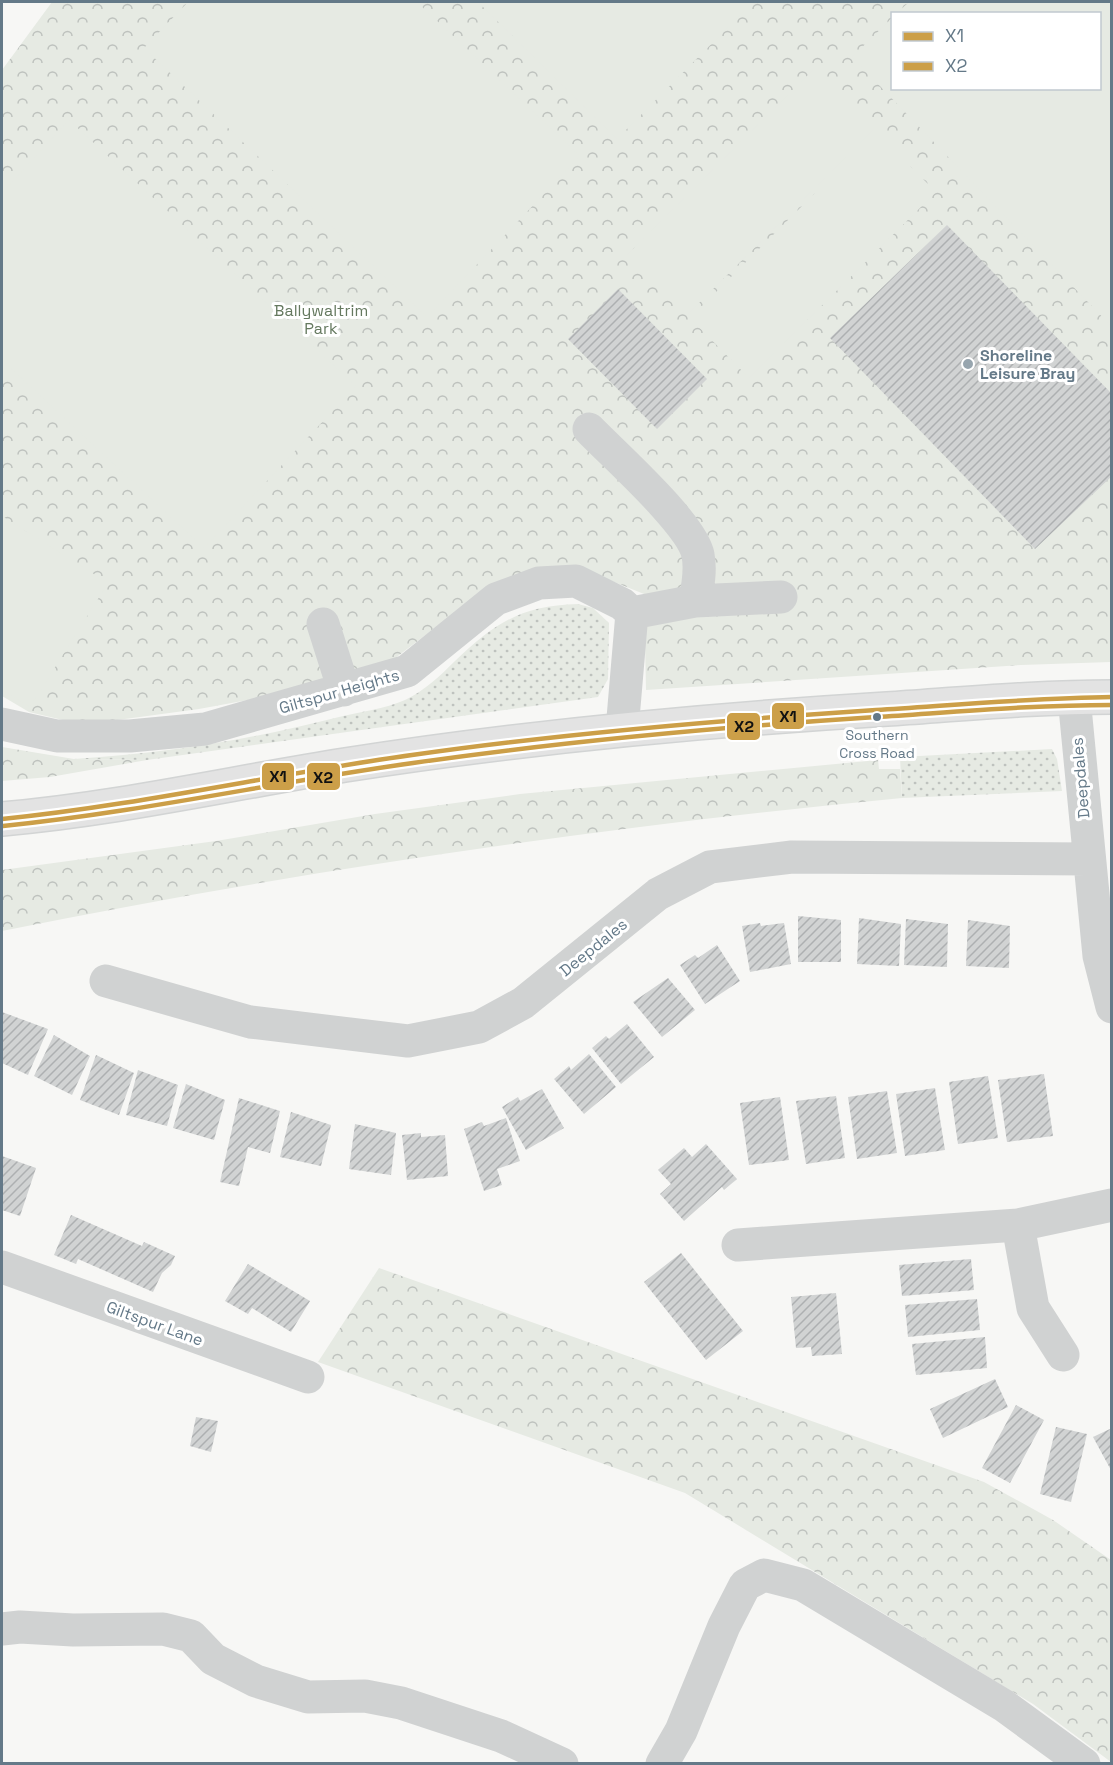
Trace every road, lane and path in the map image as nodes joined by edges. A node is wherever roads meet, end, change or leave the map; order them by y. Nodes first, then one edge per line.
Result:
1 (589, 429) dead end
2 (781, 597) dead end
3 (695, 601) junction
4 (632, 613) junction
5 (323, 624) dead end
6 (344, 690) junction
7 (1074, 697) junction
8 (1112, 697) edge
9 (2, 724) edge
10 (622, 730) junction
11 (2, 819) edge
12 (1088, 860) junction
13 (106, 981) dead end
14 (1112, 1006) edge
15 (1112, 1205) edge
16 (1018, 1225) junction
17 (738, 1245) dead end
18 (2, 1267) edge
19 (1063, 1355) dead end
20 (308, 1377) dead end
21 (2, 1629) edge
22 (562, 1764) edge
23 (662, 1764) edge
24 (1083, 1764) edge

1 - 3 street
2 - 3 street
3 - 4 street
4 - 6 street, Giltspur Heights
4 - 10 street
5 - 6 street
6 - 9 street, Giltspur Heights
7 - 8 main road
7 - 10 main road
7 - 12 street, Deepdales
10 - 11 main road
12 - 13 street, Deepdales
12 - 14 street, Deepdales
15 - 16 street
16 - 17 street
16 - 19 street
18 - 20 street, Giltspur Lane
21 - 22 street
23 - 24 street

